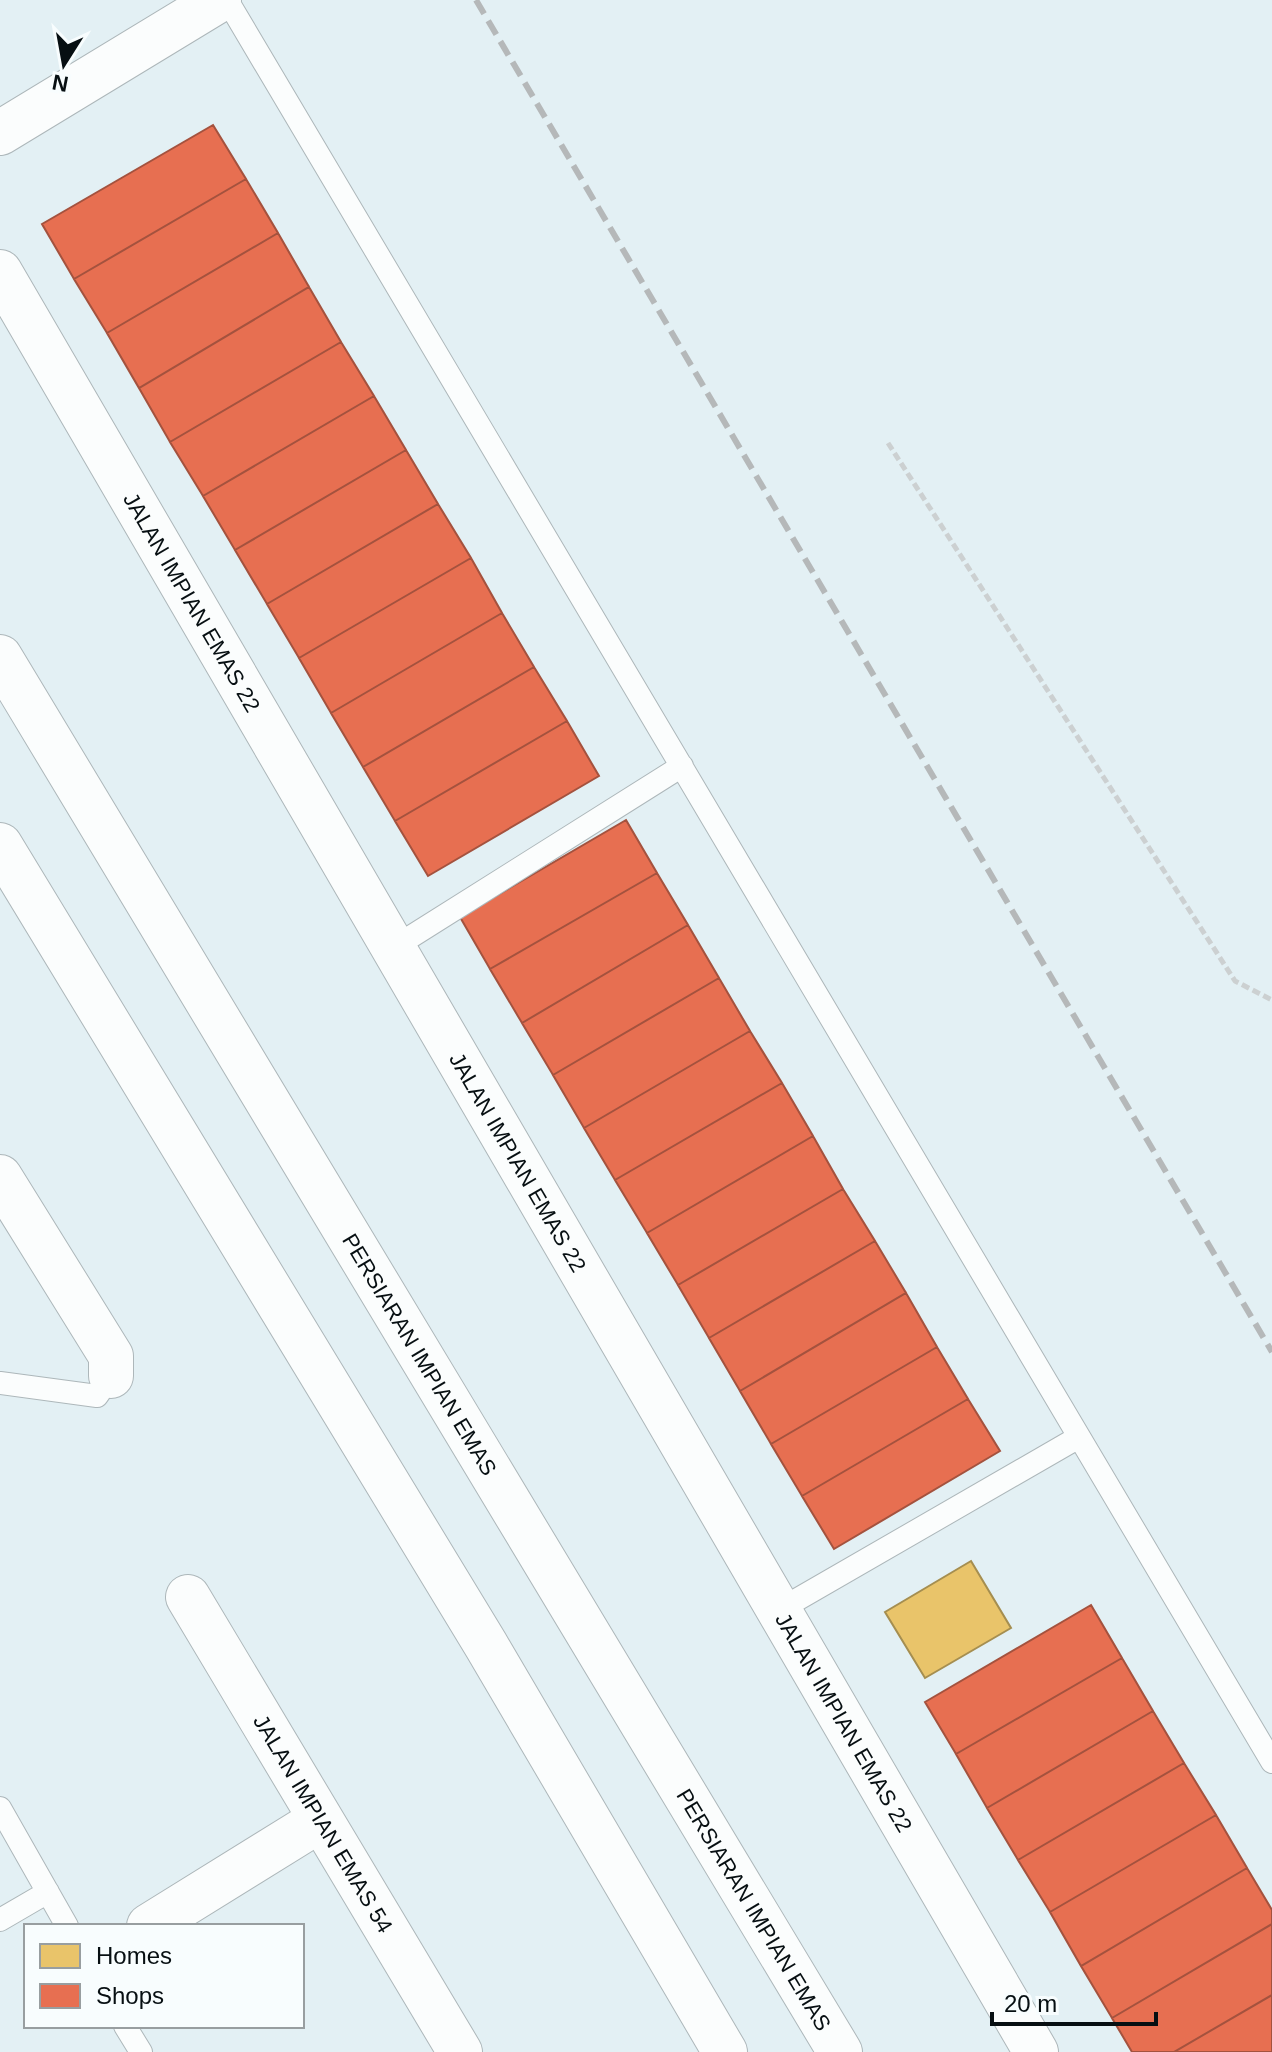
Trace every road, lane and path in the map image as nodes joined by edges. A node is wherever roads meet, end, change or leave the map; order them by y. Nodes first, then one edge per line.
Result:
1 (219, 0) edge
2 (227, 0) edge
3 (0, 133) edge
4 (0, 272) edge
5 (888, 443) dead end
6 (0, 657) edge
7 (682, 766) junction
8 (0, 845) edge
9 (393, 948) junction
10 (1272, 1000) edge
11 (0, 1177) edge
12 (111, 1376) joint
13 (0, 1383) edge
14 (1079, 1437) junction
15 (188, 1597) dead end
16 (779, 1610) junction
17 (1272, 1762) edge
18 (0, 1808) edge
19 (320, 1820) junction
20 (48, 1892) junction
21 (0, 1920) edge
22 (66, 1924) edge
23 (152, 1924) edge
24 (126, 2028) edge
25 (141, 2052) edge
26 (460, 2052) edge
27 (725, 2052) edge
28 (840, 2052) edge
29 (1036, 2052) edge

1 - 3 street
2 - 7 lane
4 - 9 street, JALAN IMPIAN EMAS 22
5 - 10 path
6 - 28 street, PERSIARAN IMPIAN EMAS
7 - 9 lane
7 - 14 lane
8 - 27 street
9 - 16 street, JALAN IMPIAN EMAS 22
11 - 12 street
12 - 13 lane
14 - 16 lane
14 - 17 lane
15 - 19 street, JALAN IMPIAN EMAS 54
16 - 29 street, JALAN IMPIAN EMAS 22
18 - 20 lane
19 - 23 street
19 - 26 street, JALAN IMPIAN EMAS 54
20 - 21 lane
20 - 22 lane
24 - 25 lane

